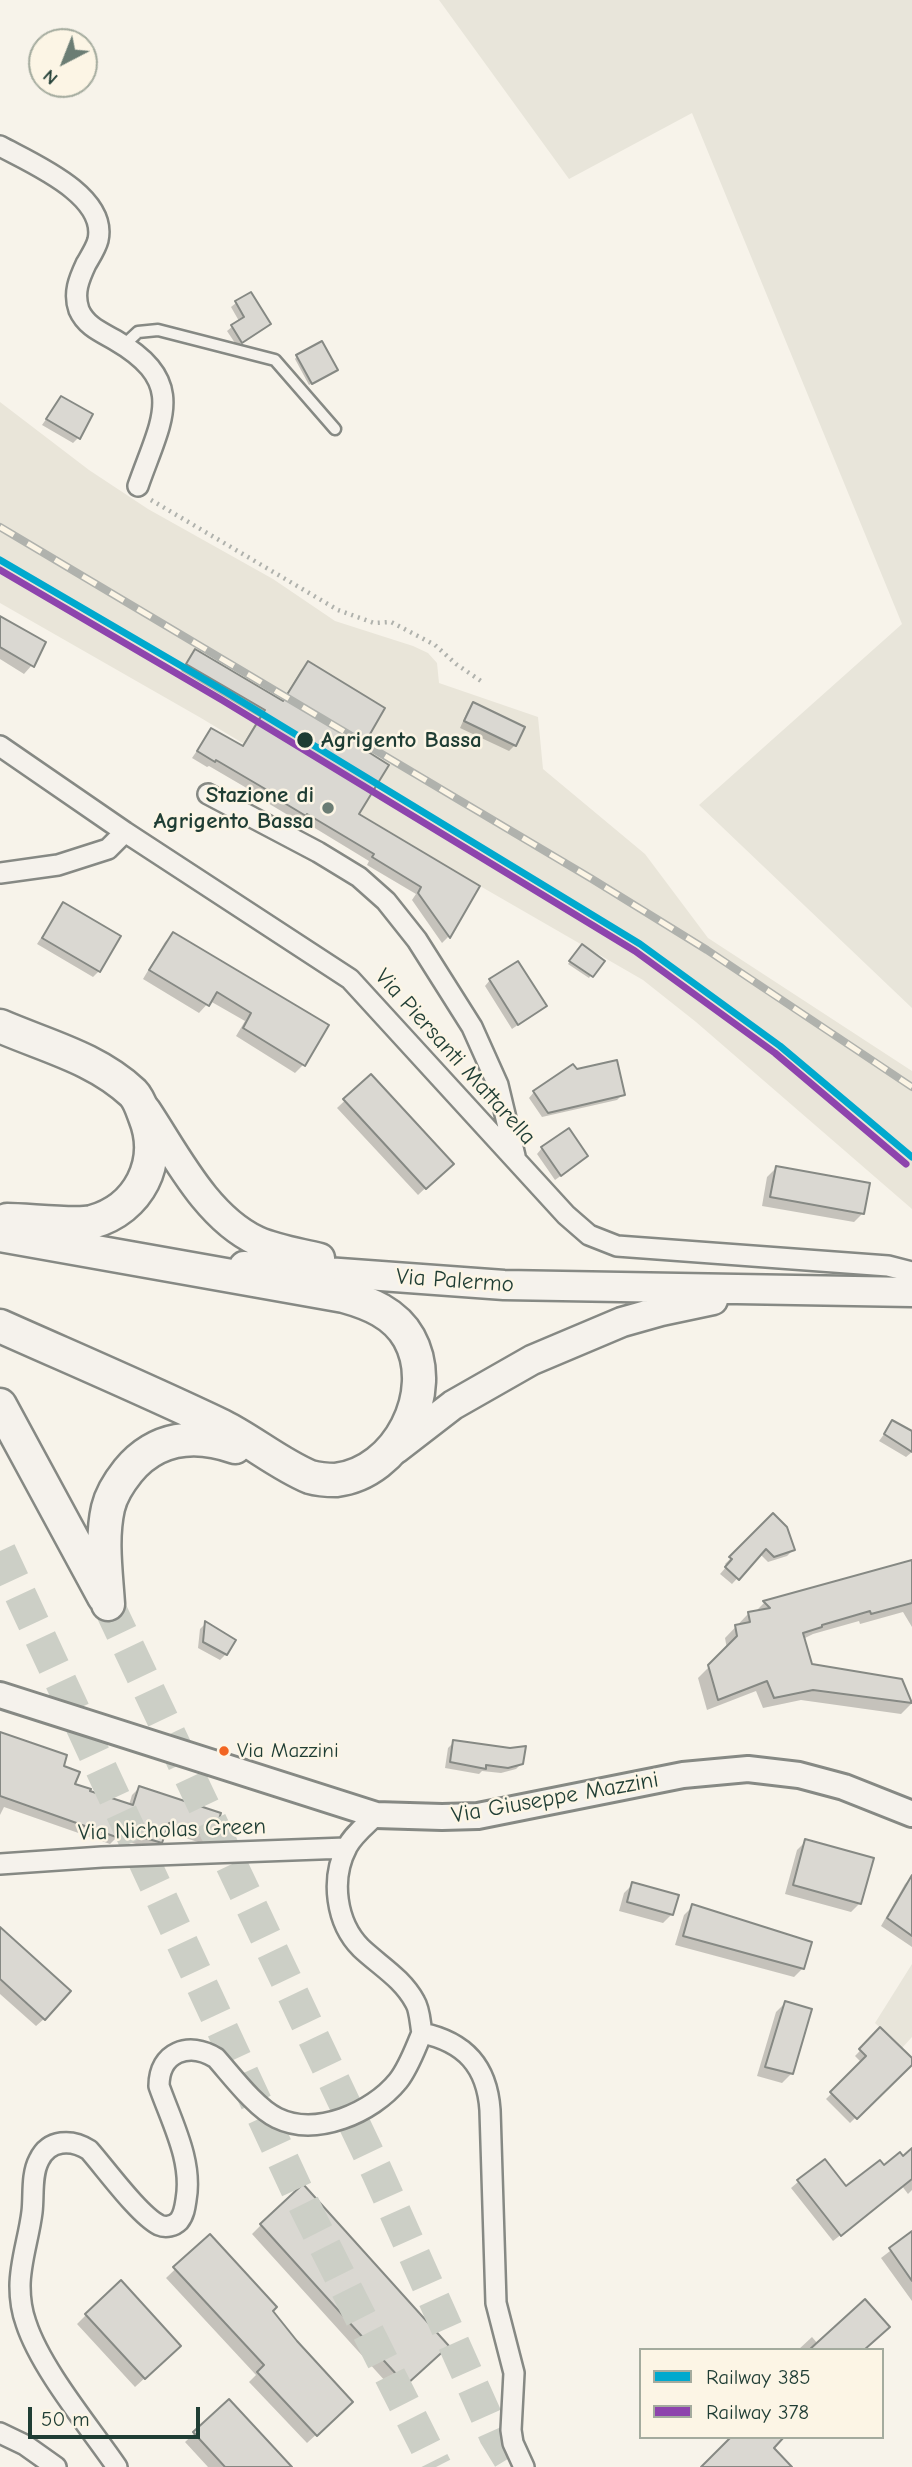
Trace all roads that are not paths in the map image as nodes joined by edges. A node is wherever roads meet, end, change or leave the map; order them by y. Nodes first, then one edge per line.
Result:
1 (0, 146) edge
2 (124, 345) junction
3 (335, 429) dead end
4 (138, 486) road end
5 (0, 746) edge
6 (208, 794) dead end
7 (125, 832) junction
8 (0, 873) edge
9 (0, 1026) edge
10 (35, 1041) junction
11 (0, 1045) edge
12 (137, 1096) junction
13 (516, 1160) junction
14 (0, 1219) edge
15 (0, 1235) edge
16 (46, 1243) junction
17 (0, 1246) edge
18 (142, 1259) junction
19 (912, 1272) edge
20 (433, 1280) junction
21 (764, 1289) junction
22 (912, 1292) edge
23 (0, 1326) edge
24 (0, 1405) edge
25 (387, 1456) junction
26 (289, 1466) junction
27 (0, 1695) edge
28 (912, 1814) edge
29 (376, 1815) junction
30 (346, 1848) junction
31 (0, 1864) edge
32 (422, 2033) junction
33 (0, 2432) edge
34 (56, 2467) edge
35 (117, 2467) edge
36 (524, 2467) edge

1 - 2 street
2 - 3 lane
2 - 4 street
5 - 7 street, Via Piersanti Mattarella
6 - 13 street
7 - 8 street
7 - 13 street, Via Piersanti Mattarella
9 - 10 main road
10 - 11 main road
10 - 12 main road
12 - 14 main road
12 - 20 main road
13 - 19 street, Via Piersanti Mattarella
15 - 16 main road, Via Palermo
16 - 17 main road
16 - 18 main road, Via Palermo
18 - 20 main road, Via Palermo
18 - 25 main road
20 - 21 main road, Via Palermo
21 - 22 main road, Via Palermo
21 - 25 main road
23 - 26 main road
24 - 26 main road
25 - 26 main road
27 - 29 street, Via Giuseppe Mazzini
28 - 29 street, Via Giuseppe Mazzini
29 - 30 street
30 - 31 street, Via Nicholas Green
30 - 32 street
32 - 35 street
32 - 36 street
33 - 34 street

